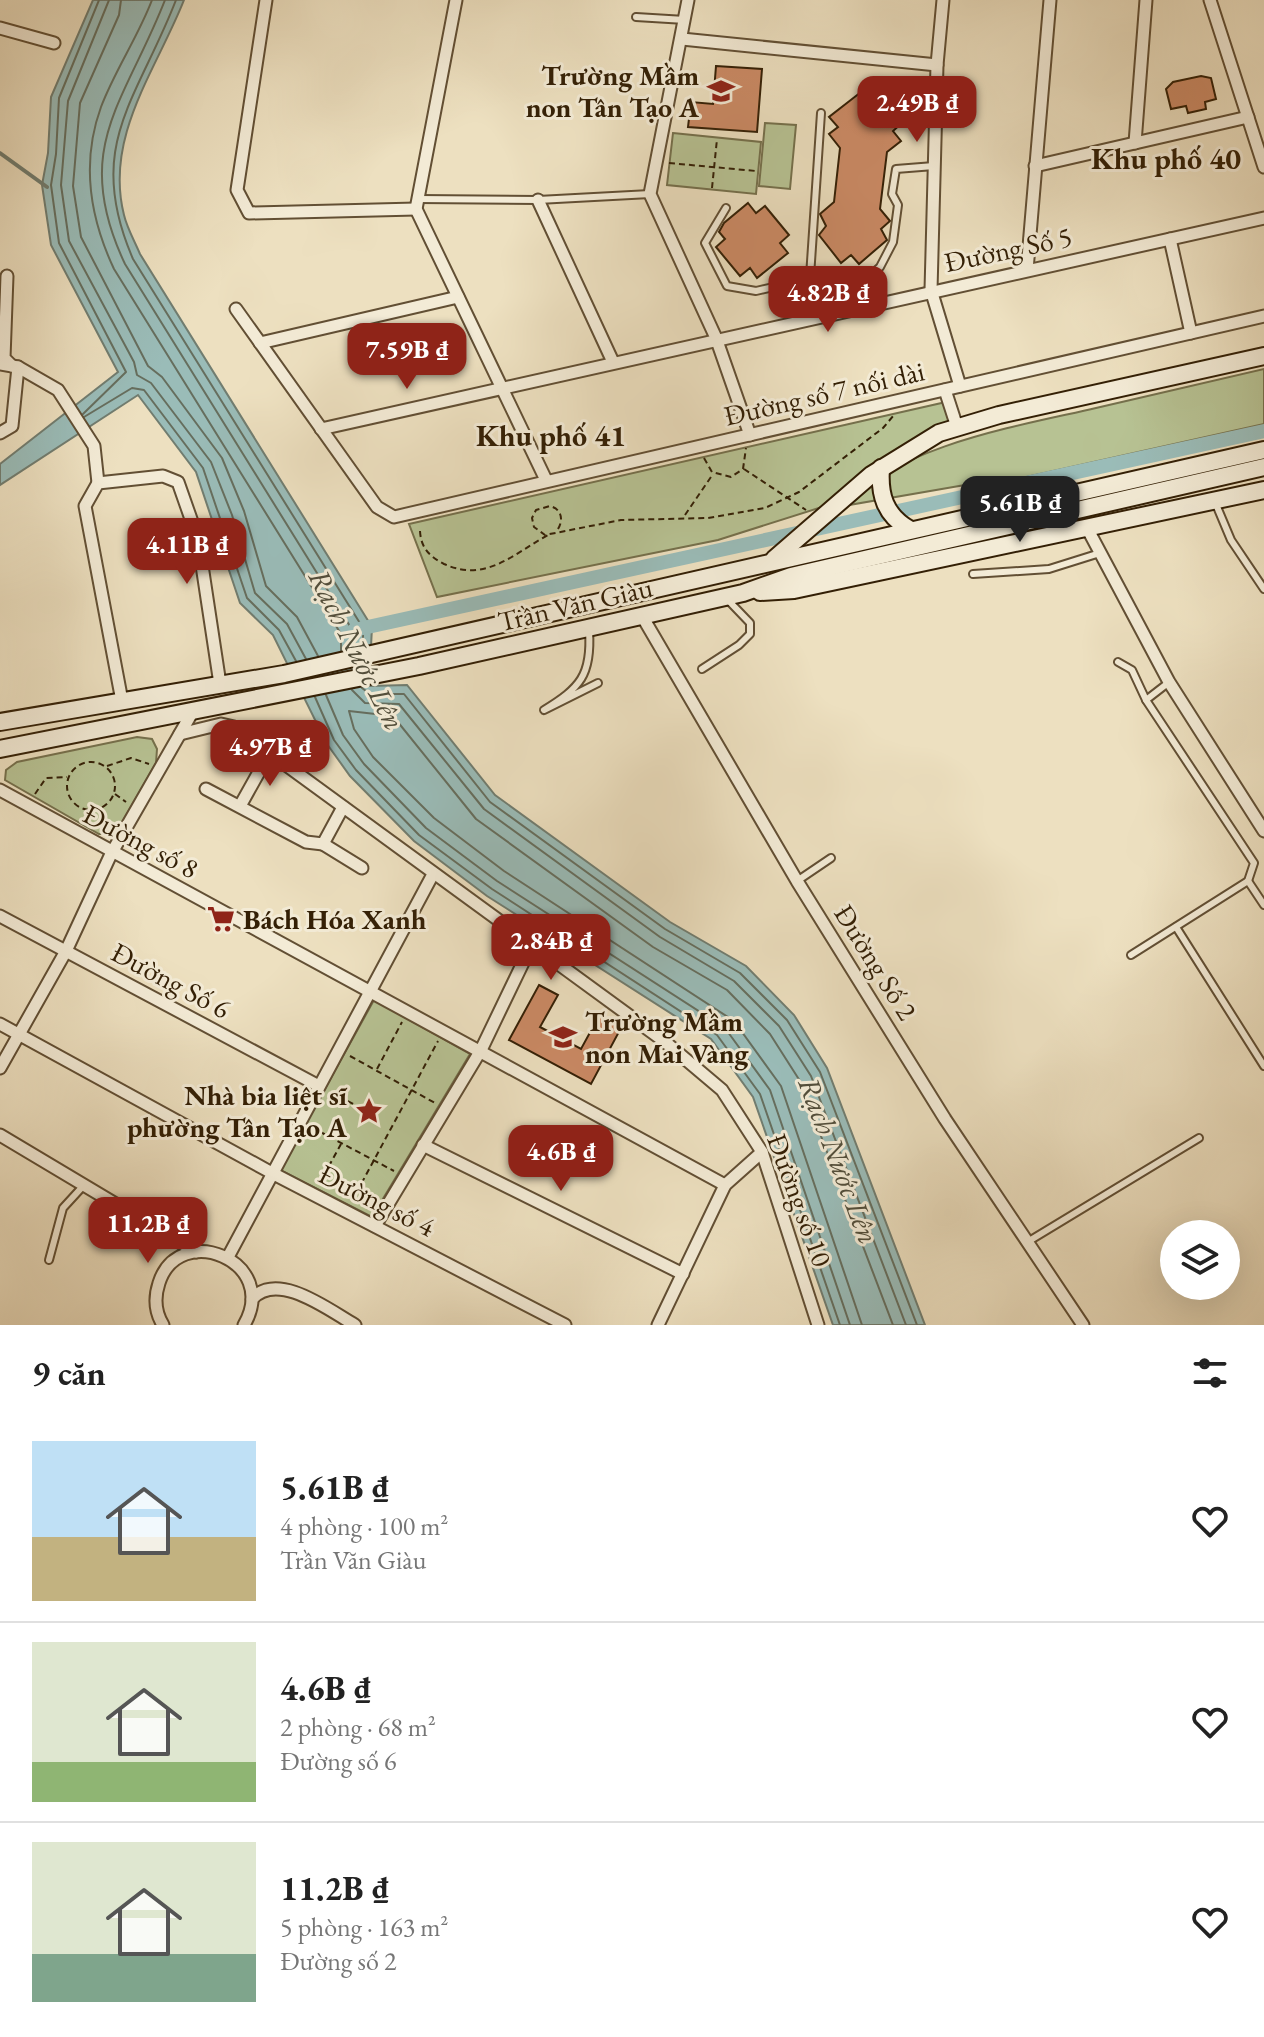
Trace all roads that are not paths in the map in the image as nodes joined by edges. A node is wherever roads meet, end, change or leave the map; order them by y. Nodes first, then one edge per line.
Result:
1 (266, 0) edge
2 (456, 0) edge
3 (688, 0) edge
4 (943, 0) edge
5 (1050, 0) edge
6 (1146, 0) edge
7 (1210, 0) edge
8 (636, 17) dead end
9 (685, 20) junction
10 (0, 28) edge
11 (682, 39) junction
12 (54, 43) dead end
13 (937, 65) junction
14 (821, 113) dead end
15 (1248, 117) junction
16 (1135, 143) junction
17 (934, 166) junction
18 (1035, 166) junction
19 (1264, 167) edge
20 (650, 194) junction
21 (538, 200) junction
22 (417, 204) junction
23 (726, 208) dead end
24 (1264, 218) edge
25 (1170, 239) junction
26 (1027, 270) junction
27 (7, 276) dead end
28 (809, 282) junction
29 (931, 290) junction
30 (458, 297) junction
31 (236, 309) dead end
32 (1264, 316) edge
33 (807, 321) junction
34 (1191, 333) junction
35 (716, 338) junction
36 (260, 343) junction
37 (1264, 356) edge
38 (613, 362) junction
39 (0, 364) edge
40 (15, 367) junction
41 (960, 386) junction
42 (501, 388) junction
43 (945, 390) junction
44 (957, 427) junction
45 (321, 429) junction
46 (0, 433) edge
47 (746, 435) junction
48 (1264, 450) edge
49 (1264, 467) edge
50 (878, 474) junction
51 (546, 480) junction
52 (98, 483) junction
53 (1264, 490) edge
54 (1215, 502) junction
55 (1086, 526) junction
56 (909, 529) junction
57 (1100, 553) junction
58 (770, 562) junction
59 (973, 574) dead end
60 (1264, 589) edge
61 (743, 593) junction
62 (725, 597) junction
63 (642, 616) junction
64 (589, 628) junction
65 (1118, 662) dead end
66 (702, 669) dead end
67 (1169, 682) junction
68 (598, 683) dead end
69 (220, 684) junction
70 (1146, 700) junction
71 (122, 701) junction
72 (193, 711) junction
73 (0, 722) edge
74 (180, 734) junction
75 (0, 749) edge
76 (269, 754) junction
77 (206, 789) dead end
78 (0, 790) edge
79 (240, 806) junction
80 (343, 807) junction
81 (1264, 831) edge
82 (323, 844) junction
83 (111, 854) junction
84 (831, 858) dead end
85 (362, 868) dead end
86 (432, 876) junction
87 (797, 881) junction
88 (1248, 881) junction
89 (1264, 905) edge
90 (0, 916) edge
91 (1176, 927) junction
92 (531, 946) junction
93 (66, 951) junction
94 (1131, 955) dead end
95 (371, 989) junction
96 (0, 1024) edge
97 (19, 1034) junction
98 (481, 1050) junction
99 (1264, 1066) edge
100 (0, 1068) edge
101 (319, 1086) junction
102 (0, 1135) edge
103 (1199, 1138) dead end
104 (423, 1145) junction
105 (762, 1152) junction
106 (272, 1173) junction
107 (85, 1184) junction
108 (725, 1185) junction
109 (375, 1226) junction
110 (1029, 1241) junction
111 (196, 1252) junction
112 (228, 1257) junction
113 (49, 1260) dead end
114 (683, 1274) junction
115 (252, 1299) junction
116 (163, 1325) edge
117 (244, 1325) edge
118 (355, 1325) edge
119 (565, 1325) edge
120 (658, 1325) edge
121 (818, 1325) edge
122 (1083, 1325) edge

1 - 22 street
2 - 22 street
3 - 9 street
4 - 13 street
5 - 18 street
6 - 16 street
7 - 15 street
8 - 9 lane
9 - 11 street
10 - 12 street
11 - 13 street
11 - 20 street
13 - 17 street
14 - 28 lane
15 - 16 street
15 - 19 street
16 - 18 street
17 - 28 lane
17 - 29 street
18 - 26 street
20 - 21 lane
20 - 35 street
21 - 22 lane
21 - 38 street
22 - 30 street
23 - 28 lane
24 - 25 street, Đường Số 5
25 - 26 street, Đường Số 5
25 - 34 street
26 - 29 street, Đường Số 5
27 - 40 street
28 - 33 lane
29 - 33 street, Đường Số 5
29 - 41 street
30 - 36 street
30 - 42 street
31 - 36 street
32 - 34 street, Đường số 7 nối dài
33 - 35 street, Đường Số 5
34 - 41 street, Đường số 7 nối dài
35 - 38 street, Đường Số 5
35 - 47 street
36 - 45 street
37 - 44 main road
38 - 42 street, Đường Số 5
39 - 40 street
40 - 46 street
40 - 52 street
41 - 43 street, Đường số 7 nối dài
42 - 45 street, Đường Số 5
42 - 51 street
43 - 44 street
43 - 47 street, Đường số 7 nối dài
44 - 50 main road
45 - 51 street, Đường số 7 nối dài
47 - 51 street, Đường số 7 nối dài
48 - 56 main road, Trần Văn Giàu
49 - 61 main road, Trần Văn Giàu
50 - 56 main road
50 - 58 main road
52 - 69 street
52 - 71 street
53 - 54 main road, Trần Văn Giàu
54 - 55 main road, Trần Văn Giàu
54 - 60 lane
55 - 57 street
55 - 61 main road, Trần Văn Giàu
56 - 58 main road, Trần Văn Giàu
57 - 59 lane
57 - 67 street
58 - 69 main road, Trần Văn Giàu
61 - 62 main road, Trần Văn Giàu
62 - 63 main road, Trần Văn Giàu
62 - 66 lane
63 - 64 main road, Trần Văn Giàu
63 - 87 street, Đường Số 2
64 - 68 lane
64 - 72 main road, Trần Văn Giàu
65 - 70 lane
67 - 70 lane
67 - 81 street
69 - 71 main road
70 - 88 lane
71 - 73 main road
72 - 74 street
72 - 75 main road
74 - 76 street, Đường số 10
74 - 83 street
76 - 79 street
76 - 80 street, Đường số 10
77 - 79 street
78 - 83 street, Đường số 8
79 - 82 street
80 - 82 street
80 - 86 street, Đường số 10
82 - 85 street
83 - 93 street
83 - 95 street, Đường số 8
84 - 87 lane
86 - 92 street, Đường số 10
86 - 95 street
87 - 110 street, Đường Số 2
88 - 89 lane
88 - 91 lane
90 - 93 street, Đường Số 6
91 - 94 lane
91 - 99 lane
92 - 98 street
92 - 105 street, Đường số 10
93 - 97 street
93 - 101 street, Đường Số 6
95 - 98 street, Đường số 8
95 - 101 street
96 - 97 street, Đường số 4
97 - 100 street
97 - 106 street, Đường số 4
98 - 104 street
98 - 108 street, Đường số 8
101 - 106 street
102 - 107 street
103 - 110 lane
104 - 109 street
104 - 114 street
105 - 108 street
105 - 121 street, Đường số 10
106 - 109 street, Đường số 4
106 - 112 street
107 - 111 street
107 - 113 lane
108 - 114 street
109 - 119 street, Đường số 4
110 - 122 street, Đường Số 2
111 - 112 street
111 - 116 street
112 - 115 street
114 - 120 street
115 - 117 street
115 - 118 street

